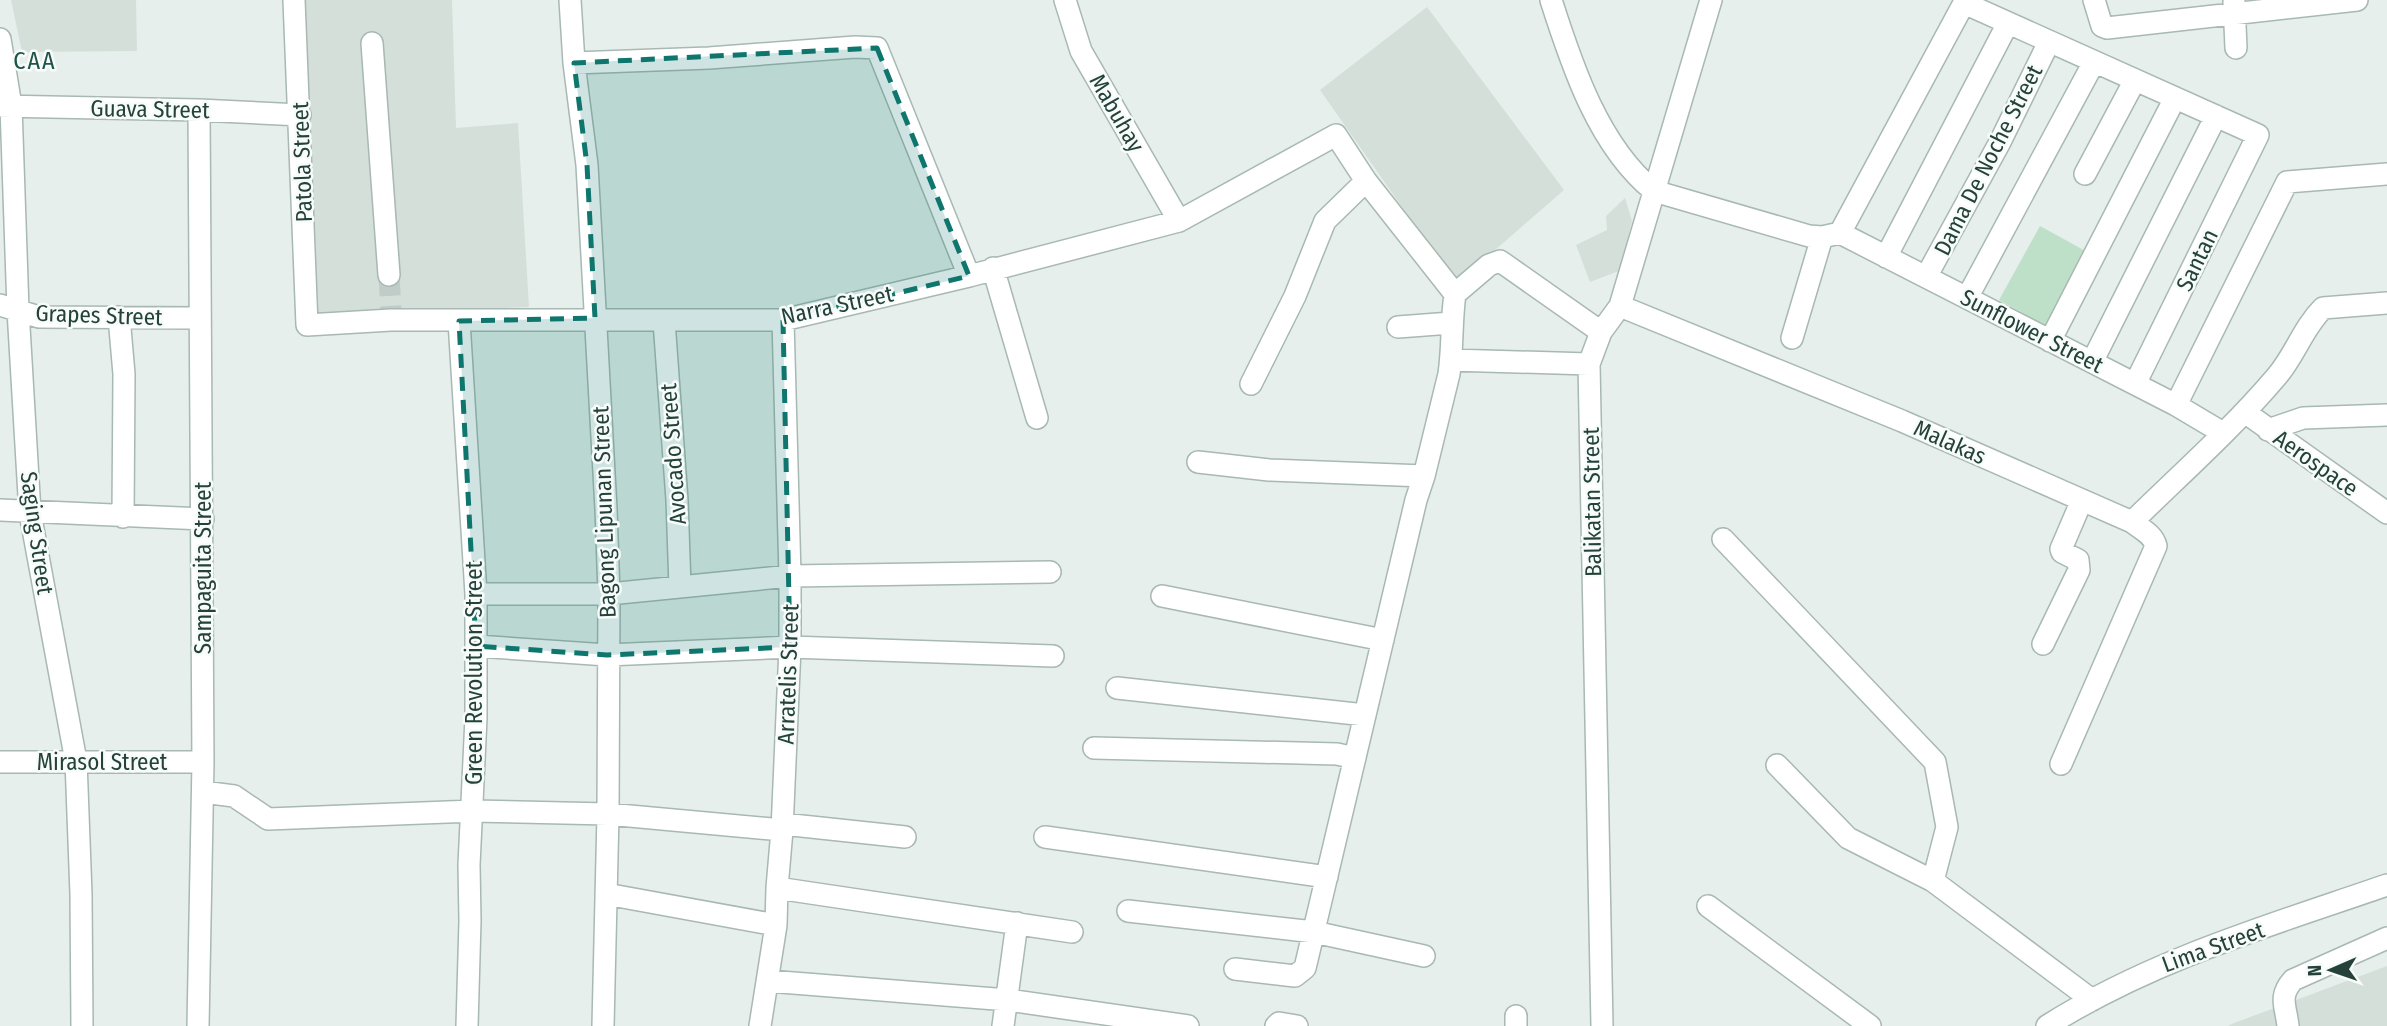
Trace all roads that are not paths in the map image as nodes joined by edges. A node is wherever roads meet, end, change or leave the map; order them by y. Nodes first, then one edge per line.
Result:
1 (294, 0) edge
2 (570, 0) edge
3 (1065, 0) edge
4 (1550, 0) edge
5 (1711, 0) edge
6 (2094, 0) edge
7 (2357, 0) edge
8 (2234, 7) edge
9 (2008, 23) junction
10 (0, 39) edge
11 (2049, 41) junction
12 (372, 43) dead end
13 (2236, 48) dead end
14 (2094, 62) junction
15 (575, 63) junction
16 (2135, 80) junction
17 (2175, 98) junction
18 (5, 106) edge
19 (199, 110) junction
20 (300, 115) junction
21 (2216, 116) junction
22 (2085, 174) dead end
23 (2387, 174) edge
24 (1366, 181) junction
25 (1654, 191) junction
26 (1179, 221) junction
27 (1831, 235) junction
28 (1886, 257) junction
29 (993, 268) junction
30 (389, 275) tunnel mouth
31 (969, 276) junction
32 (1926, 277) junction
33 (1455, 294) junction
34 (1967, 298) junction
35 (2387, 303) edge
36 (1620, 306) junction
37 (9, 307) edge
38 (119, 317) junction
39 (200, 318) junction
40 (595, 318) junction
41 (783, 320) junction
42 (459, 321) junction
43 (664, 321) junction
44 (1451, 323) junction
45 (307, 325) joint
46 (1398, 327) dead end
47 (1601, 332) junction
48 (1792, 338) dead end
49 (2050, 341) junction
50 (1451, 360) junction
51 (2092, 362) junction
52 (1589, 364) junction
53 (1251, 384) dead end
54 (2135, 384) junction
55 (2176, 405) junction
56 (2246, 412) junction
57 (2386, 416) edge
58 (1037, 418) dead end
59 (2268, 430) junction
60 (2222, 433) junction
61 (1198, 462) dead end
62 (1424, 476) junction
63 (2082, 500) junction
64 (0, 510) edge
65 (30, 513) junction
66 (2387, 513) edge
67 (123, 517) junction
68 (203, 519) junction
69 (2132, 522) junction
70 (1723, 538) dead end
71 (1050, 572) dead end
72 (790, 576) junction
73 (680, 587) junction
74 (476, 593) junction
75 (608, 594) junction
76 (1162, 596) dead end
77 (1383, 640) junction
78 (2043, 644) dead end
79 (476, 646) junction
80 (790, 647) junction
81 (607, 655) junction
82 (1053, 656) dead end
83 (1117, 688) dead end
84 (1365, 715) junction
85 (1094, 748) dead end
86 (1355, 758) junction
87 (76, 761) junction
88 (0, 762) edge
89 (203, 762) junction
90 (2061, 764) dead end
91 (1777, 765) dead end
92 (203, 792) junction
93 (473, 811) junction
94 (608, 814) junction
95 (783, 827) junction
96 (905, 837) dead end
97 (1045, 837) dead end
98 (1327, 877) junction
99 (1933, 881) junction
100 (2387, 885) edge
101 (776, 888) junction
102 (606, 894) junction
103 (1708, 905) dead end
104 (1128, 911) dead end
105 (1017, 923) junction
106 (776, 925) junction
107 (1072, 932) dead end
108 (1314, 932) junction
109 (2387, 938) edge
110 (1424, 956) dead end
111 (1235, 969) dead end
112 (768, 981) junction
113 (1008, 1000) junction
114 (2092, 1000) junction
115 (82, 1026) edge
116 (198, 1026) edge
117 (467, 1026) edge
118 (603, 1026) edge
119 (760, 1026) edge
120 (1003, 1026) edge
121 (1188, 1026) edge
122 (1276, 1026) edge
123 (1297, 1026) edge
124 (1602, 1026) edge
125 (1870, 1026) edge
126 (2047, 1026) edge
127 (2288, 1026) edge

1 - 20 street, Patola Street
2 - 15 street, Bagong Lipunan Street
3 - 26 street, Mabuhay
4 - 25 street
5 - 25 street, Balikatan Street
6 - 8 street
7 - 8 street
8 - 13 street
9 - 11 street
9 - 27 street
9 - 28 street
10 - 18 street, Saging Street
11 - 14 street
11 - 32 street, Dama De Noche Street
12 - 30 street
14 - 16 street
14 - 34 street
15 - 31 street
15 - 40 street, Bagong Lipunan Street
16 - 17 street
16 - 22 street
17 - 21 street
17 - 49 street
18 - 19 street, Guava Street
18 - 37 street, Saging Street
19 - 20 street, Guava Street
19 - 39 street, Sampaguita Street
20 - 45 street, Patola Street
21 - 51 street
21 - 54 street, Santan
23 - 55 street
24 - 26 street, Narra Street
24 - 33 street
24 - 53 street
25 - 27 street, Sunflower Street
25 - 36 street, Balikatan Street
26 - 29 street, Narra Street
27 - 28 street, Sunflower Street
27 - 48 street
28 - 32 street, Sunflower Street
29 - 31 street, Narra Street
29 - 58 street
31 - 41 street, Narra Street
32 - 34 street, Sunflower Street
33 - 44 street
33 - 47 street
34 - 49 street, Sunflower Street
35 - 56 street
36 - 47 street, Balikatan Street
36 - 63 street, Malakas
37 - 38 street, Grapes Street
37 - 65 street, Saging Street
38 - 39 street, Grapes Street
38 - 67 street
39 - 68 street, Sampaguita Street
40 - 42 street, Narra Street
40 - 43 street, Narra Street
40 - 75 street, Bagong Lipunan Street
41 - 43 street, Narra Street
41 - 72 street, Arratelis Street
42 - 45 street, Narra Street
42 - 74 street, Green Revolution Street
43 - 73 street, Avocado Street
44 - 46 street
44 - 50 street
47 - 52 street, Balikatan Street
49 - 51 street, Sunflower Street
50 - 52 street
50 - 62 street
51 - 54 street, Sunflower Street
52 - 124 street, Balikatan Street
54 - 55 street, Sunflower Street
55 - 60 street, Sunflower Street
56 - 59 street, Aerospace
56 - 60 street
57 - 59 street
59 - 66 street, Aerospace
60 - 69 street
61 - 62 street
62 - 77 street
63 - 69 street, Malakas
63 - 78 street
64 - 65 street
65 - 67 street
65 - 87 street, Saging Street
67 - 68 street
68 - 89 street, Sampaguita Street
69 - 90 street
70 - 99 street
71 - 72 street
72 - 73 street
72 - 80 street, Arratelis Street
73 - 75 street
74 - 75 street
74 - 79 street, Green Revolution Street
75 - 81 street, Bagong Lipunan Street
76 - 77 street
77 - 84 street
79 - 81 street
79 - 93 street, Green Revolution Street
80 - 81 street
80 - 82 street
80 - 95 street, Arratelis Street
81 - 94 street, Bagong Lipunan Street
83 - 84 street
84 - 86 street
85 - 86 street
86 - 98 street
87 - 88 street, Mirasol Street
87 - 89 street, Mirasol Street
87 - 115 street, Saging Street
89 - 92 street, Sampaguita Street
91 - 99 street
92 - 93 street
92 - 116 street, Sampaguita Street
93 - 94 street
93 - 117 street, Green Revolution Street
94 - 95 street
94 - 102 street, Bagong Lipunan Street
95 - 96 street
95 - 101 street, Arratelis Street
97 - 98 street
98 - 108 street
99 - 114 street
100 - 114 street, Lima Street
101 - 105 street
101 - 106 street, Arratelis Street
102 - 106 street
102 - 118 street, Bagong Lipunan Street
103 - 125 street
104 - 108 street
105 - 107 street
105 - 113 street
106 - 112 street, Arratelis Street
108 - 110 street
108 - 111 street
109 - 127 street
112 - 113 street
112 - 119 street, Arratelis Street
113 - 120 street
113 - 121 street
114 - 126 street, Lima Street
122 - 123 street

